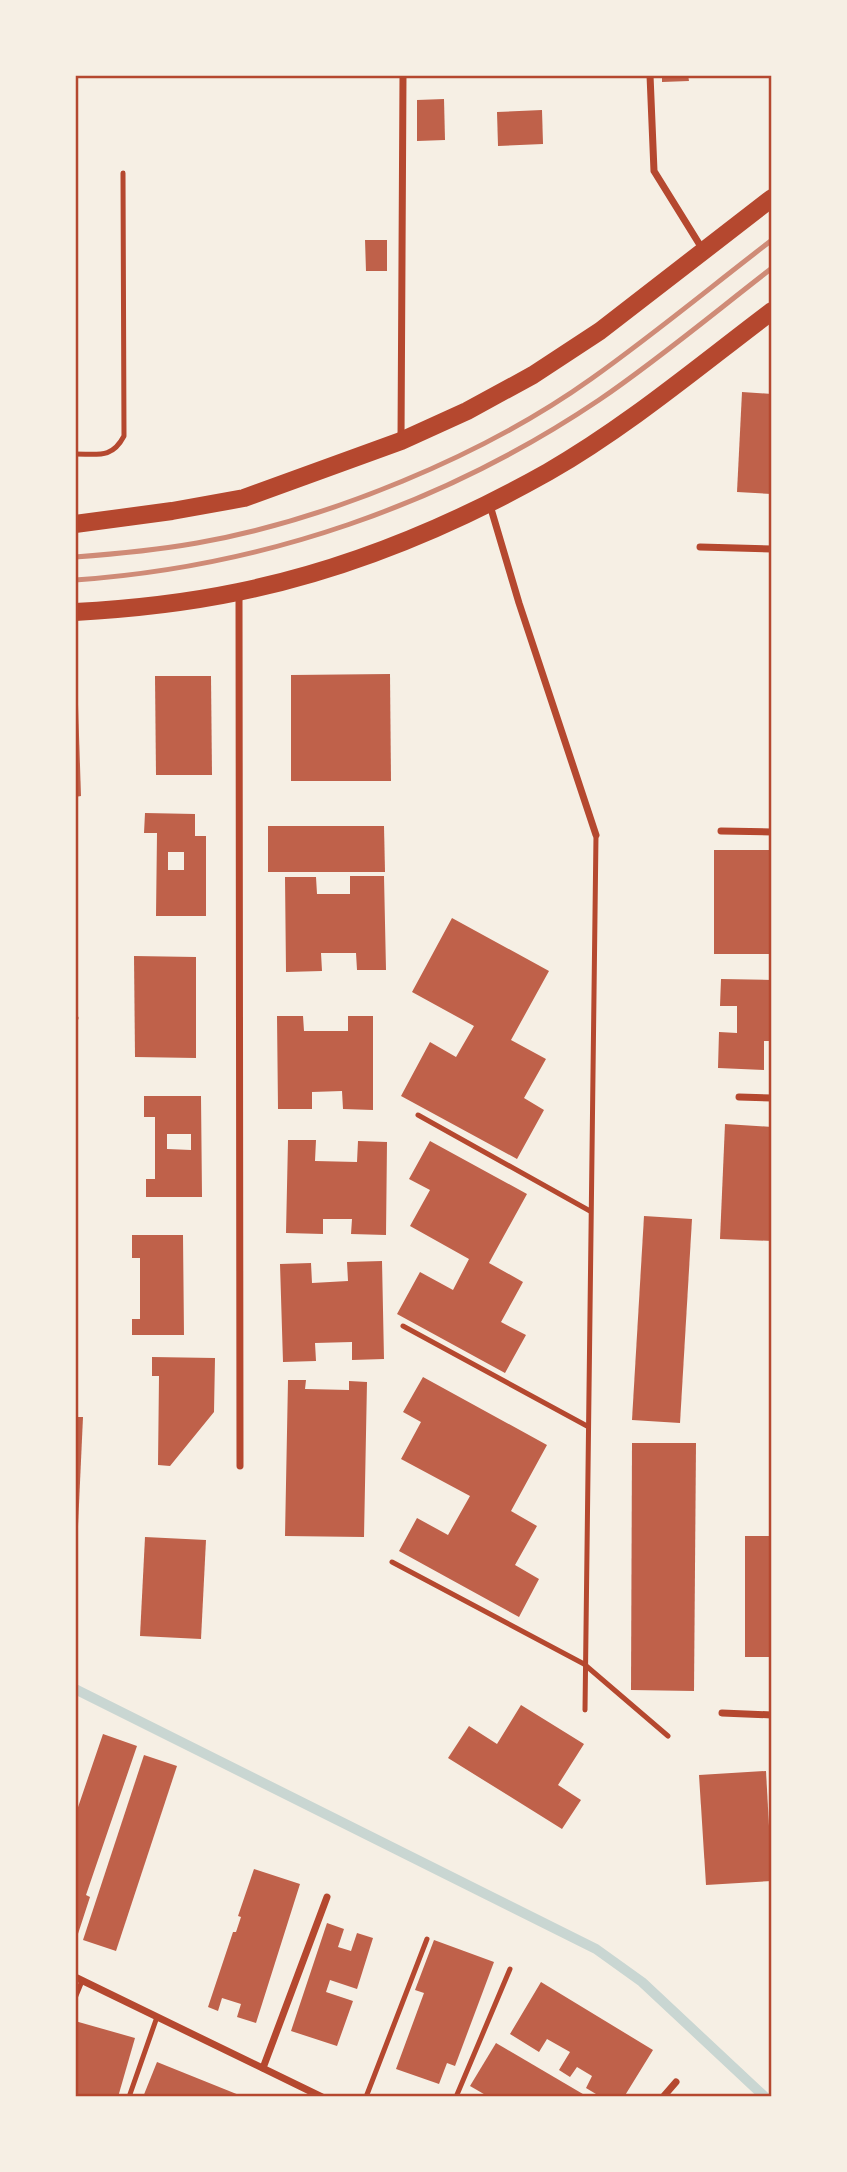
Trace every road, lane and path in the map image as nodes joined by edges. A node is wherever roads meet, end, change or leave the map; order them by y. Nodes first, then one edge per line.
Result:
1 (403, 75) edge
2 (650, 75) edge
3 (123, 173) dead end
4 (772, 198) edge
5 (703, 250) junction
6 (772, 311) edge
7 (401, 441) junction
8 (75, 454) edge
9 (489, 502) junction
10 (75, 524) edge
11 (700, 547) dead end
12 (772, 548) edge
13 (239, 592) junction
14 (75, 612) edge
15 (721, 831) dead end
16 (772, 832) edge
17 (596, 835) joint
18 (739, 1097) dead end
19 (772, 1098) edge
20 (418, 1115) dead end
21 (590, 1211) junction
22 (402, 1326) dead end
23 (587, 1426) junction
24 (240, 1466) dead end
25 (393, 1562) dead end
26 (584, 1664) junction
27 (584, 1710) dead end
28 (722, 1713) dead end
29 (772, 1715) edge
30 (668, 1736) dead end
31 (327, 1897) dead end
32 (427, 1939) dead end
33 (510, 1969) dead end
34 (79, 1979) edge
35 (75, 1998) edge
36 (157, 2017) junction
37 (263, 2068) junction
38 (676, 2082) dead end
39 (129, 2097) edge
40 (322, 2097) edge
41 (366, 2097) edge
42 (456, 2097) edge
43 (663, 2097) edge

1 - 7 street
2 - 5 street
3 - 8 lane
4 - 5 main road
5 - 7 main road
6 - 9 main road
7 - 10 main road
9 - 13 main road
9 - 17 street
11 - 12 street
13 - 14 main road
13 - 24 street
15 - 16 street
17 - 21 lane
18 - 19 street
20 - 21 lane
21 - 23 lane
22 - 23 lane
23 - 26 lane
25 - 26 lane
26 - 27 lane
26 - 30 lane
28 - 29 street
31 - 37 street
32 - 41 lane
33 - 42 lane
34 - 35 lane
34 - 36 street
36 - 37 street
36 - 39 lane
37 - 40 street
38 - 43 street

